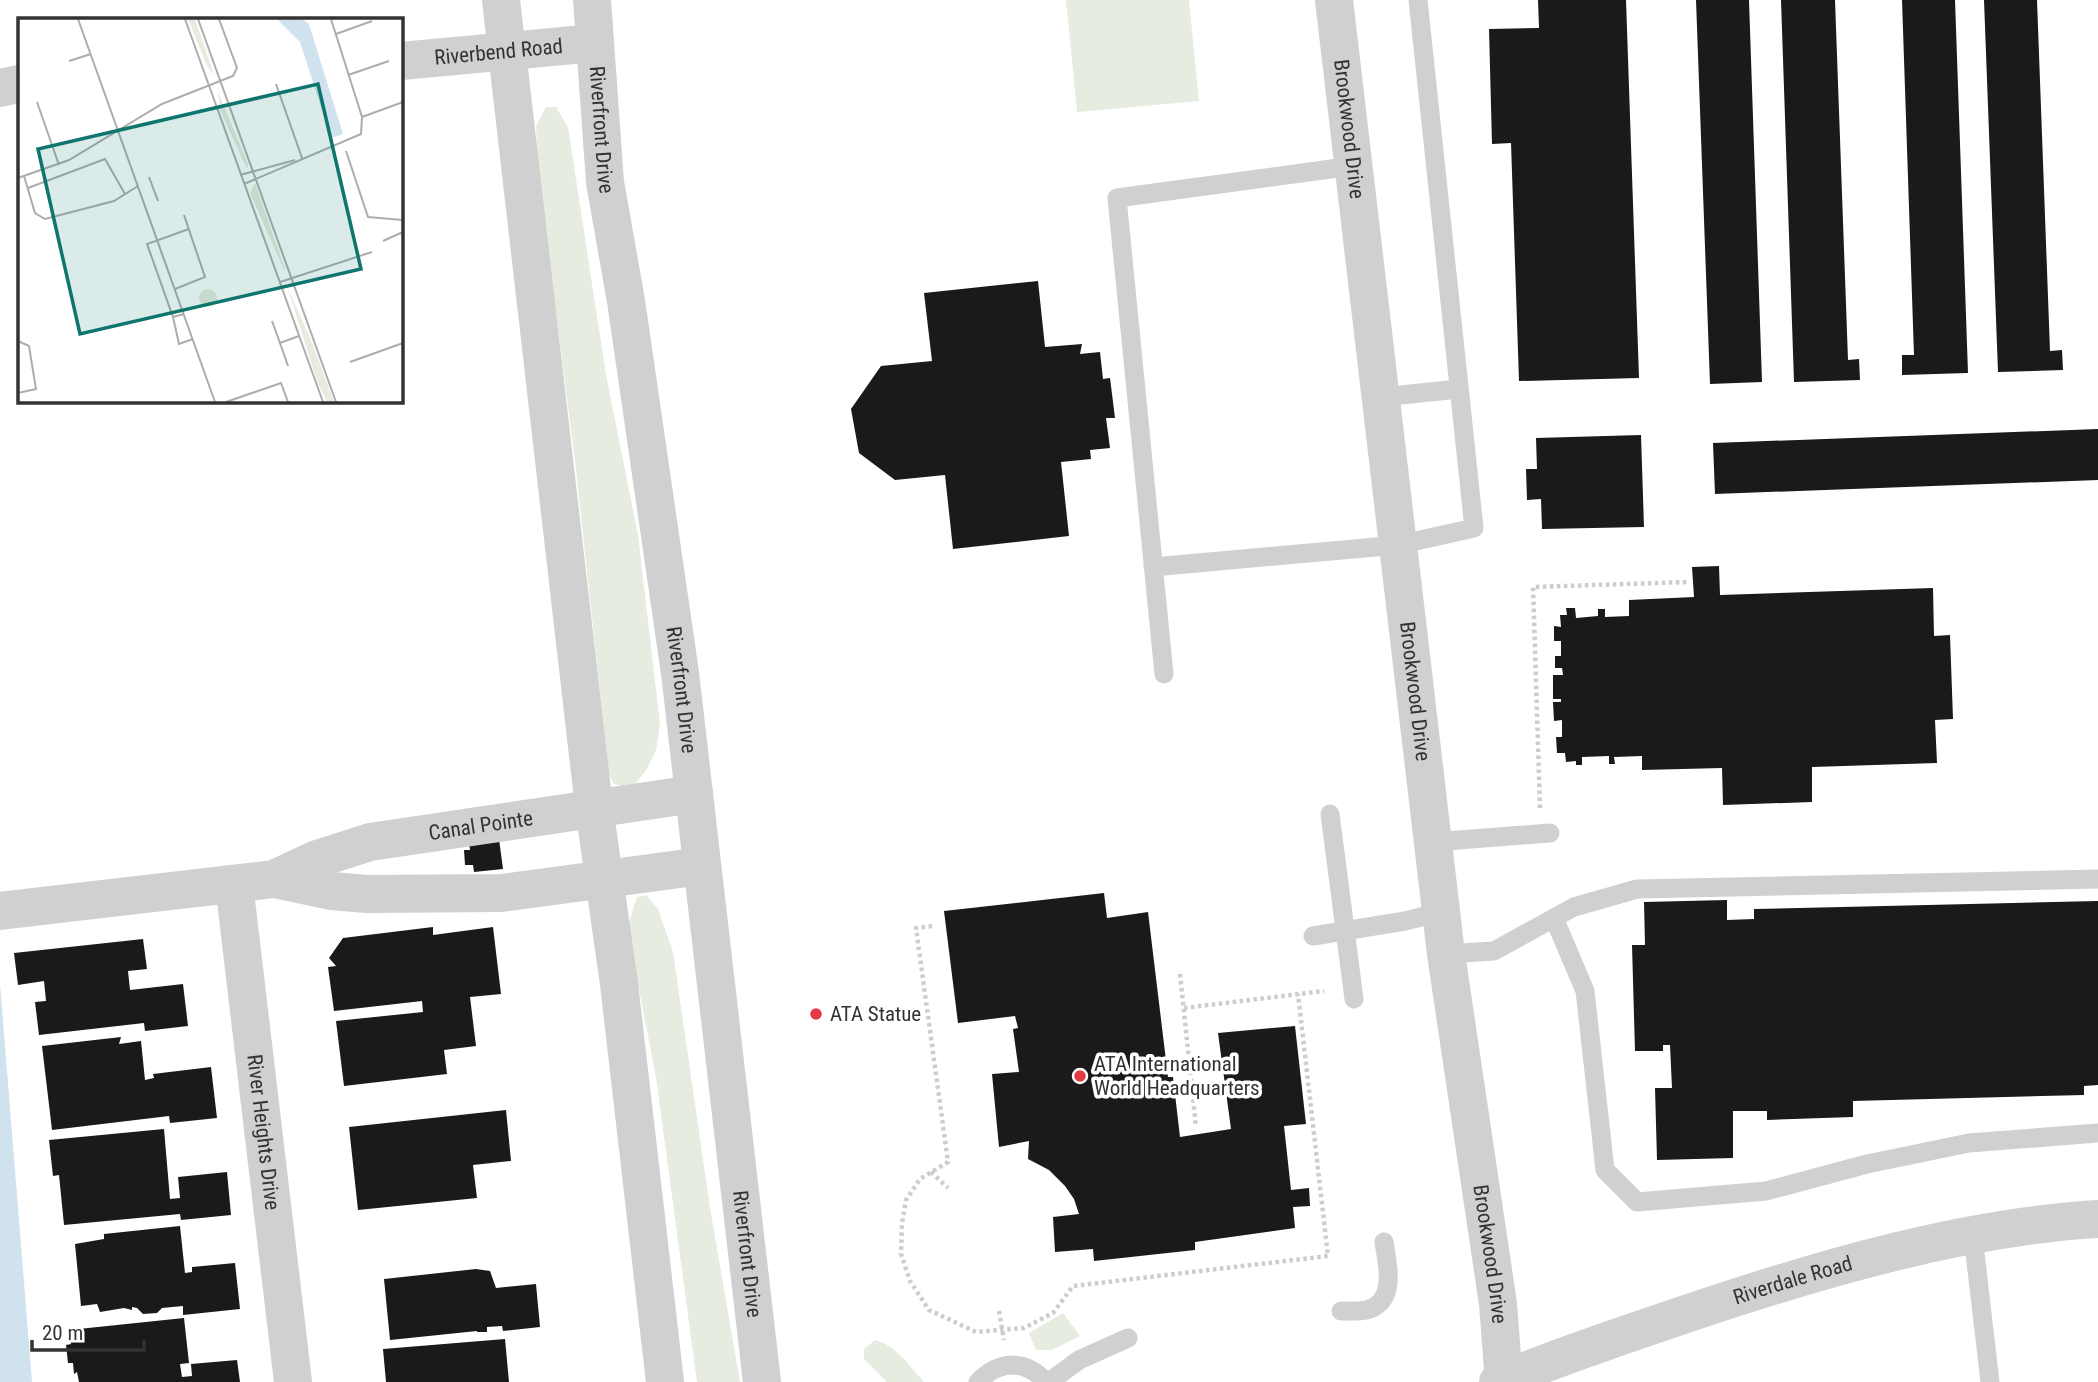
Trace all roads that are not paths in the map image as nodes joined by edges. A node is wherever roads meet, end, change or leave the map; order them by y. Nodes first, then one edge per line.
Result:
1 (501, 0) edge
2 (592, 0) edge
3 (1334, 0) edge
4 (1418, 0) edge
5 (595, 43) junction
6 (507, 51) junction
7 (402, 61) edge
8 (18, 84) edge
9 (0, 88) edge
10 (1353, 166) junction
11 (1460, 390) junction
12 (1381, 397) junction
13 (1398, 545) junction
14 (1153, 567) junction
15 (1164, 674) dead end
16 (694, 794) junction
17 (594, 807) junction
18 (1330, 814) dead end
19 (1545, 833) road end
20 (1433, 842) junction
21 (702, 866) junction
22 (2098, 878) edge
23 (274, 879) junction
24 (603, 881) junction
25 (234, 884) junction
26 (0, 911) edge
27 (1441, 912) junction
28 (1553, 919) junction
29 (1345, 930) junction
30 (1313, 936) dead end
31 (1446, 954) junction
32 (1353, 993) road end
33 (2098, 1133) edge
34 (2098, 1219) edge
35 (1973, 1236) junction
36 (1384, 1241) dead end
37 (1341, 1311) dead end
38 (1128, 1338) dead end
39 (1502, 1381) edge
40 (293, 1382) edge
41 (665, 1382) edge
42 (762, 1382) edge
43 (978, 1382) edge
44 (1047, 1382) edge
45 (1990, 1382) edge

1 - 6 street
2 - 5 street, Riverfront Drive
3 - 10 street, Brookwood Drive
4 - 11 lane
5 - 6 street, Riverbend Road
5 - 16 street, Riverfront Drive
6 - 7 street, Riverbend Road
6 - 17 street
8 - 9 street
10 - 12 street, Brookwood Drive
10 - 14 lane
11 - 12 lane
11 - 13 lane
12 - 13 street, Brookwood Drive
13 - 14 lane
13 - 20 street, Brookwood Drive
14 - 15 lane
16 - 17 street, Canal Pointe
16 - 21 street, Riverfront Drive
17 - 23 street, Canal Pointe
17 - 24 street
18 - 29 lane
19 - 20 lane
20 - 27 street, Brookwood Drive
21 - 24 street, Canal Pointe
21 - 42 street, Riverfront Drive
22 - 28 lane
23 - 24 street, Canal Pointe
23 - 25 street, Canal Pointe
24 - 41 street
25 - 26 street, Canal Pointe
25 - 40 street, River Heights Drive
27 - 29 lane
27 - 31 street, Brookwood Drive
28 - 31 lane
28 - 33 lane
29 - 30 lane
29 - 32 lane
31 - 39 street, Brookwood Drive
34 - 35 street, Riverdale Road
35 - 39 street, Riverdale Road
35 - 45 lane
36 - 37 lane
38 - 44 lane
43 - 44 lane

